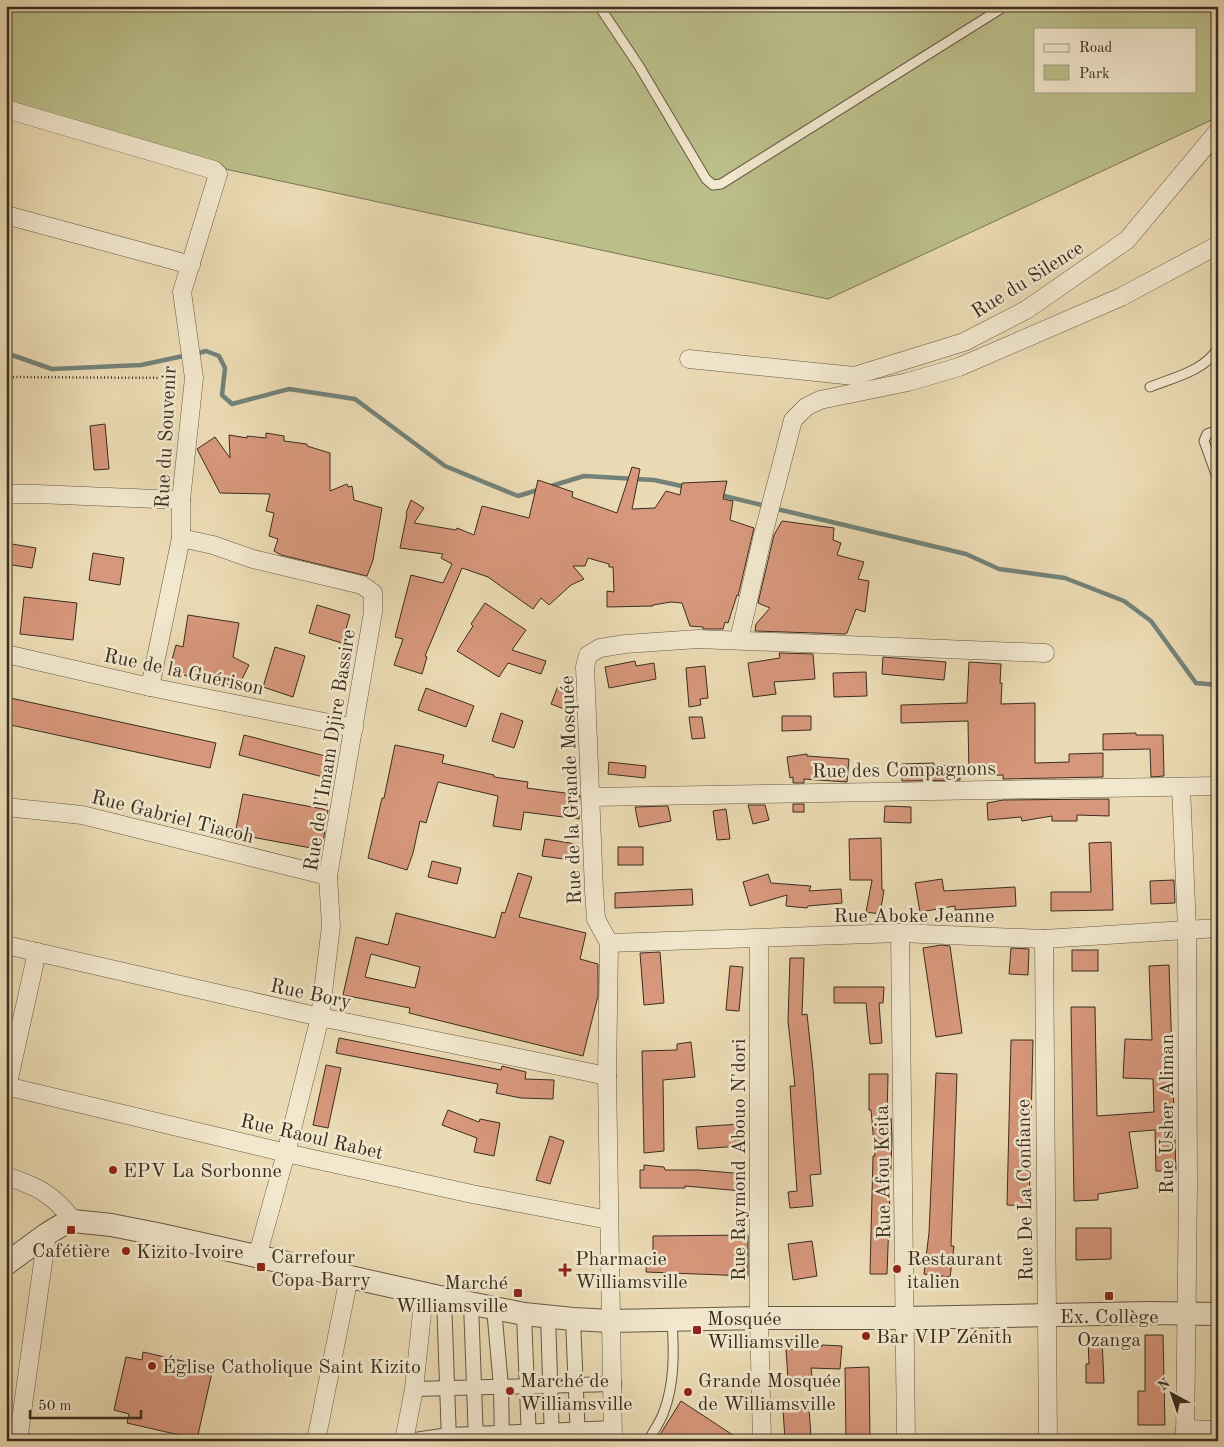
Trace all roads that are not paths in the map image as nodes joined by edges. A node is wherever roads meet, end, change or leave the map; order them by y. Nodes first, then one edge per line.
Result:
1 (599, 6) edge
2 (1005, 6) edge
3 (6, 109) edge
4 (1218, 131) edge
5 (6, 215) edge
6 (1218, 245) edge
7 (191, 264) junction
8 (1218, 348) edge
9 (689, 359) dead end
10 (1150, 387) dead end
11 (1218, 430) edge
12 (1218, 480) edge
13 (6, 494) edge
14 (181, 500) junction
15 (181, 538) junction
16 (739, 640) junction
17 (1045, 652) dead end
18 (6, 654) edge
19 (150, 687) junction
20 (354, 728) junction
21 (1218, 786) edge
22 (1180, 787) junction
23 (591, 797) junction
24 (6, 807) edge
25 (328, 876) junction
26 (1218, 928) edge
27 (1187, 929) junction
28 (900, 933) junction
29 (1044, 938) junction
30 (759, 939) junction
31 (609, 943) junction
32 (6, 945) edge
33 (37, 952) junction
34 (320, 1017) junction
35 (607, 1076) junction
36 (7, 1088) edge
37 (286, 1153) junction
38 (6, 1176) edge
39 (609, 1220) junction
40 (73, 1221) junction
41 (47, 1234) junction
42 (257, 1257) junction
43 (6, 1264) edge
44 (349, 1277) junction
45 (434, 1296) junction
46 (471, 1303) junction
47 (494, 1308) junction
48 (524, 1314) junction
49 (1187, 1314) junction
50 (1218, 1314) edge
51 (548, 1316) junction
52 (1046, 1316) junction
53 (759, 1318) junction
54 (905, 1318) junction
55 (573, 1319) junction
56 (672, 1320) junction
57 (611, 1321) junction
58 (614, 1384) junction
59 (577, 1385) junction
60 (551, 1386) junction
61 (527, 1387) junction
62 (475, 1388) junction
63 (501, 1388) junction
64 (414, 1389) junction
65 (448, 1389) junction
66 (1218, 1430) edge
67 (614, 1434) edge
68 (1186, 1435) edge
69 (552, 1436) edge
70 (578, 1436) edge
71 (476, 1437) edge
72 (502, 1437) edge
73 (528, 1437) edge
74 (449, 1438) edge
75 (650, 1438) dead end
76 (18, 1441) edge
77 (316, 1441) edge
78 (404, 1441) edge
79 (408, 1441) edge
80 (762, 1441) edge
81 (906, 1441) edge
82 (1048, 1441) edge

1 - 2 lane
3 - 7 street, Rue du Souvenir
4 - 9 street, Rue du Silence
5 - 7 street
6 - 16 street
7 - 14 street, Rue du Souvenir
8 - 10 lane
11 - 12 lane
13 - 14 street
14 - 15 street, Rue du Souvenir
15 - 19 street, Rue du Souvenir
15 - 20 street, Rue de l'Imam Djire Bassire
16 - 17 street, Rue de la Grande Mosquée
16 - 23 street, Rue de la Grande Mosquée
18 - 19 street, Rue de la Guérison
19 - 20 street, Rue de la Guérison
20 - 25 street, Rue de l'Imam Djire Bassire
21 - 22 street, Rue des Compagnons
22 - 23 street, Rue des Compagnons
22 - 27 street, Rue Usher Aliman
23 - 31 street, Rue de la Grande Mosquée
24 - 25 street, Rue Gabriel Tiacoh
25 - 34 street, Rue de l'Imam Djire Bassire
26 - 27 street, Rue Aboke Jeanne
27 - 29 street, Rue Aboke Jeanne
27 - 49 street, Rue Usher Aliman
28 - 29 street, Rue Aboke Jeanne
28 - 30 street, Rue Aboke Jeanne
28 - 54 street, Rue Afou Keita
29 - 52 street, Rue De La Confiance
30 - 31 street, Rue Aboke Jeanne
30 - 53 street, Rue Raymond Abouo N'dori
31 - 35 street
32 - 33 street, Rue Bory
33 - 34 street, Rue Bory
33 - 36 street
34 - 35 street, Rue Bory
34 - 37 street, Rue de l'Imam Djire Bassire
35 - 39 street
36 - 37 street, Rue Raoul Rabet
37 - 39 street, Rue Raoul Rabet
37 - 42 street, Rue de l'Imam Djire Bassire
38 - 40 street
39 - 57 street
40 - 41 street
40 - 42 street
41 - 43 street
41 - 76 street
42 - 44 street
44 - 45 street
44 - 77 street
45 - 46 street
45 - 64 street
45 - 65 street
46 - 47 street
46 - 62 street
47 - 48 street
47 - 63 street
48 - 51 street
48 - 61 street
49 - 50 street
49 - 52 street
49 - 68 street, Rue Usher Aliman
51 - 55 street
51 - 60 street
52 - 54 street
52 - 82 street, Rue De La Confiance
53 - 54 street
53 - 56 street
53 - 80 street, Rue Raymond Abouo N'dori
54 - 81 street, Rue Afou Keita
55 - 57 street
55 - 59 street
56 - 57 street
56 - 75 lane
57 - 58 street
58 - 59 street
58 - 67 street
59 - 60 street
59 - 70 street
60 - 61 street
60 - 69 street
61 - 63 street
61 - 73 street
62 - 63 street
62 - 65 street
62 - 71 street
63 - 72 street
64 - 65 street
64 - 78 street
65 - 74 street
66 - 68 street
67 - 70 street
69 - 70 street
69 - 73 street
71 - 72 street
71 - 74 street
72 - 73 street
74 - 79 street

